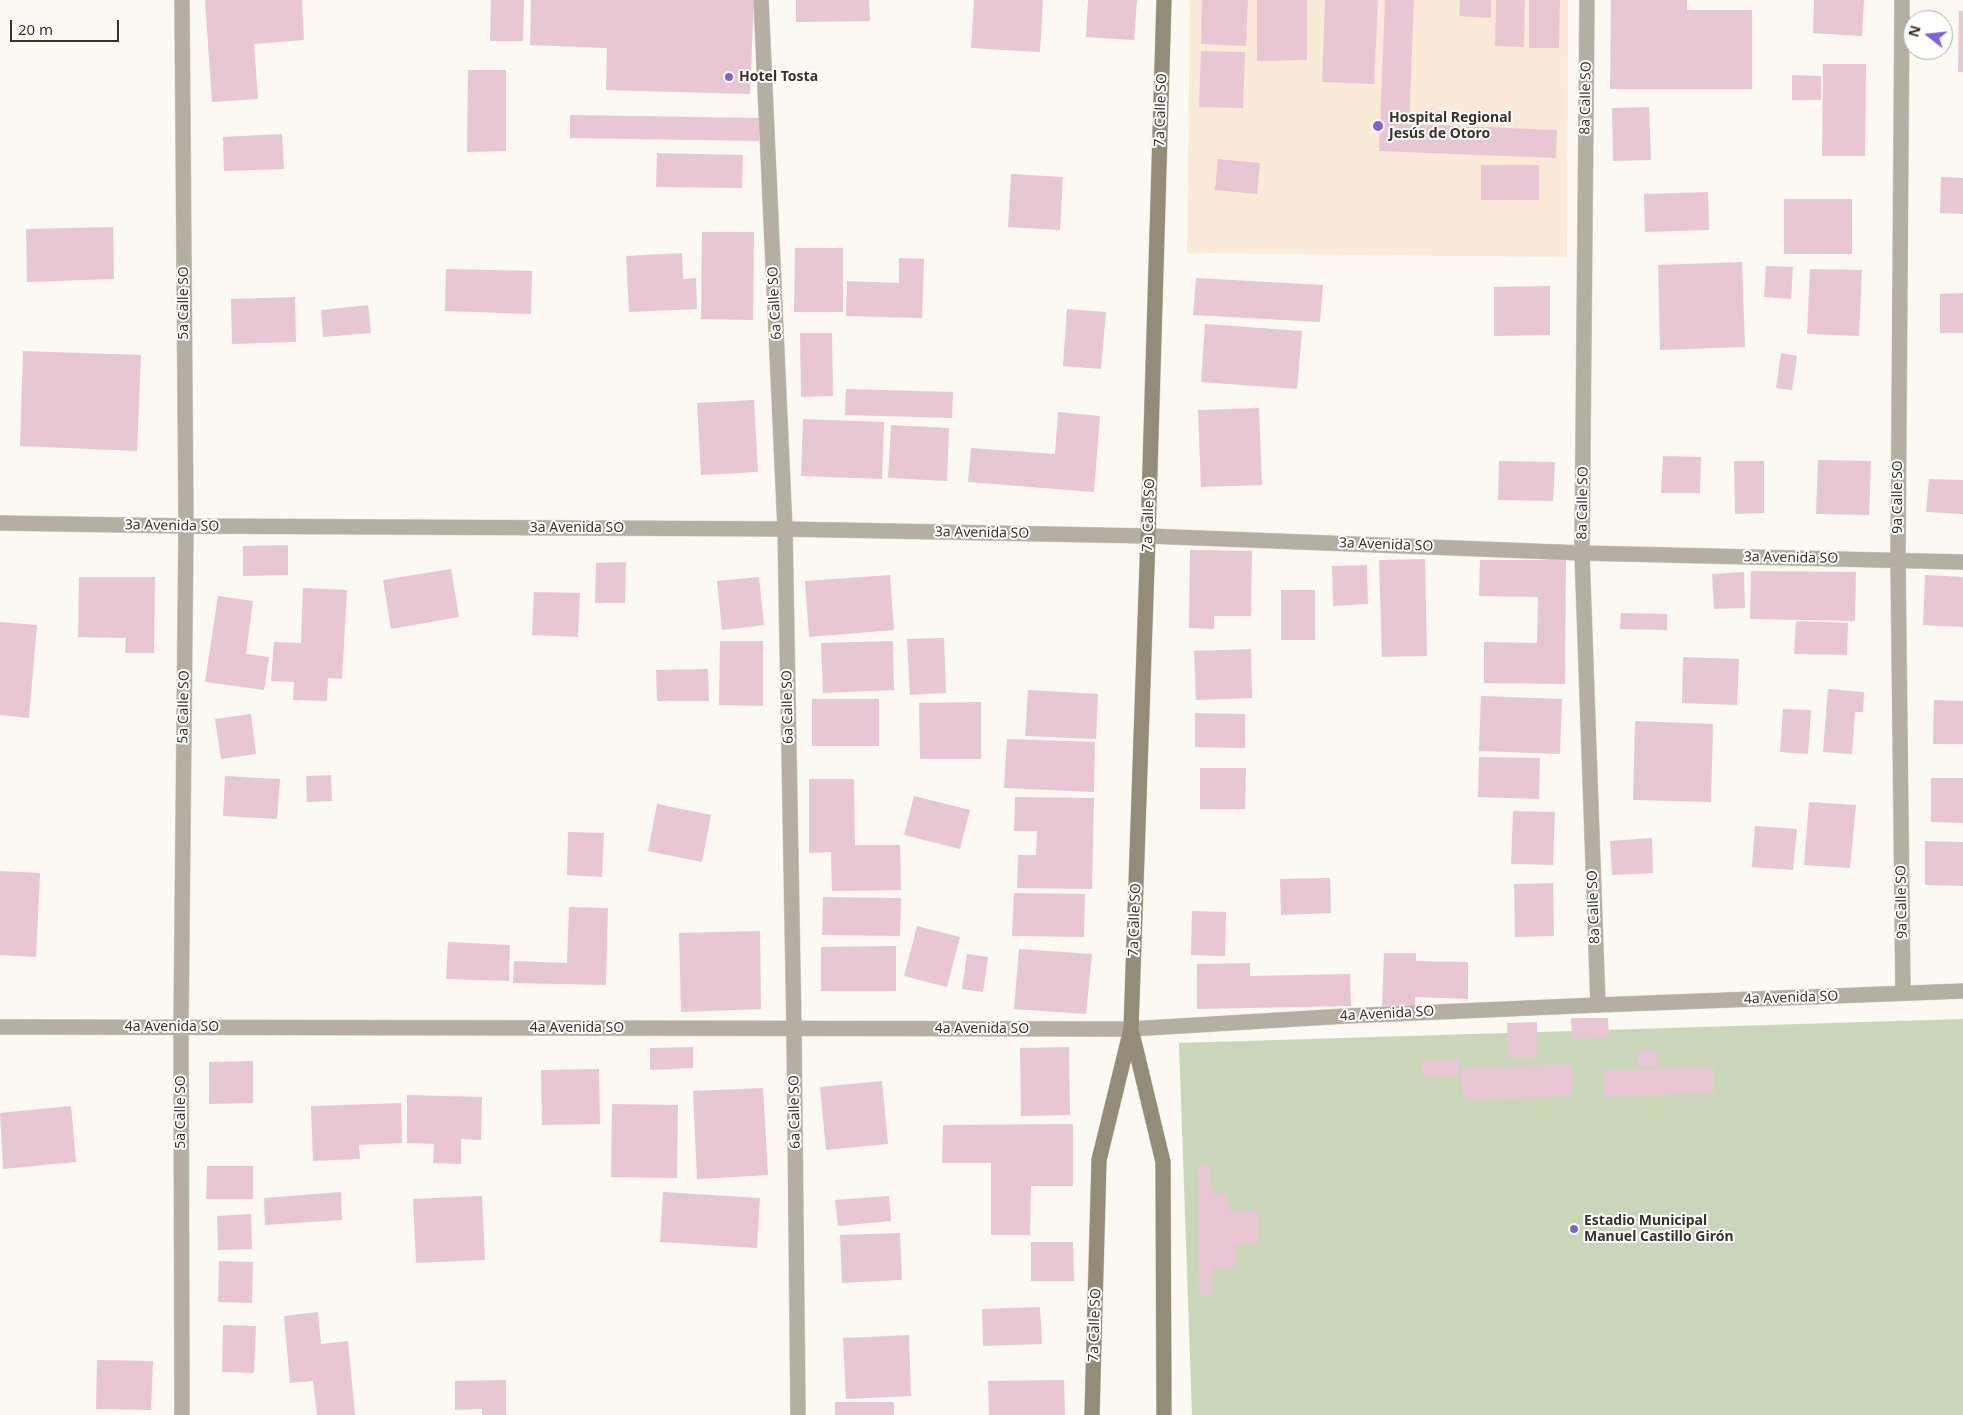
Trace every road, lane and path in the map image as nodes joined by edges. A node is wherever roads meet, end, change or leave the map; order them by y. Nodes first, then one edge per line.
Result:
1 (182, 0) edge
2 (761, 0) edge
3 (1164, 0) edge
4 (1587, 0) edge
5 (1902, 0) edge
6 (0, 523) edge
7 (186, 526) junction
8 (785, 529) junction
9 (1148, 536) junction
10 (1582, 553) junction
11 (1898, 560) junction
12 (1963, 562) edge
13 (1963, 991) edge
14 (1903, 993) junction
15 (1598, 1005) junction
16 (0, 1027) edge
17 (181, 1027) junction
18 (794, 1029) junction
19 (1131, 1029) junction
20 (182, 1415) edge
21 (798, 1415) edge
22 (1092, 1415) edge
23 (1164, 1415) edge

1 - 7 street, 5a Calle SO
2 - 8 street, 6a Calle SO
3 - 9 street, 7a Calle SO
4 - 10 street, 8a Calle SO
5 - 11 street, 9a Calle SO
6 - 7 street, 3a Avenida SO
7 - 8 street, 3a Avenida SO
7 - 17 street, 5a Calle SO
8 - 9 street, 3a Avenida SO
8 - 18 street, 6a Calle SO
9 - 10 street, 3a Avenida SO
9 - 19 street, 7a Calle SO
10 - 11 street, 3a Avenida SO
10 - 15 street, 8a Calle SO
11 - 12 street, 3a Avenida SO
11 - 14 street, 9a Calle SO
13 - 14 street, 4a Avenida SO
14 - 15 street, 4a Avenida SO
15 - 19 street, 4a Avenida SO
16 - 17 street, 4a Avenida SO
17 - 18 street, 4a Avenida SO
17 - 20 street, 5a Calle SO
18 - 19 street, 4a Avenida SO
18 - 21 street, 6a Calle SO
19 - 22 street, 7a Calle SO
19 - 23 street, 7a Calle SO

